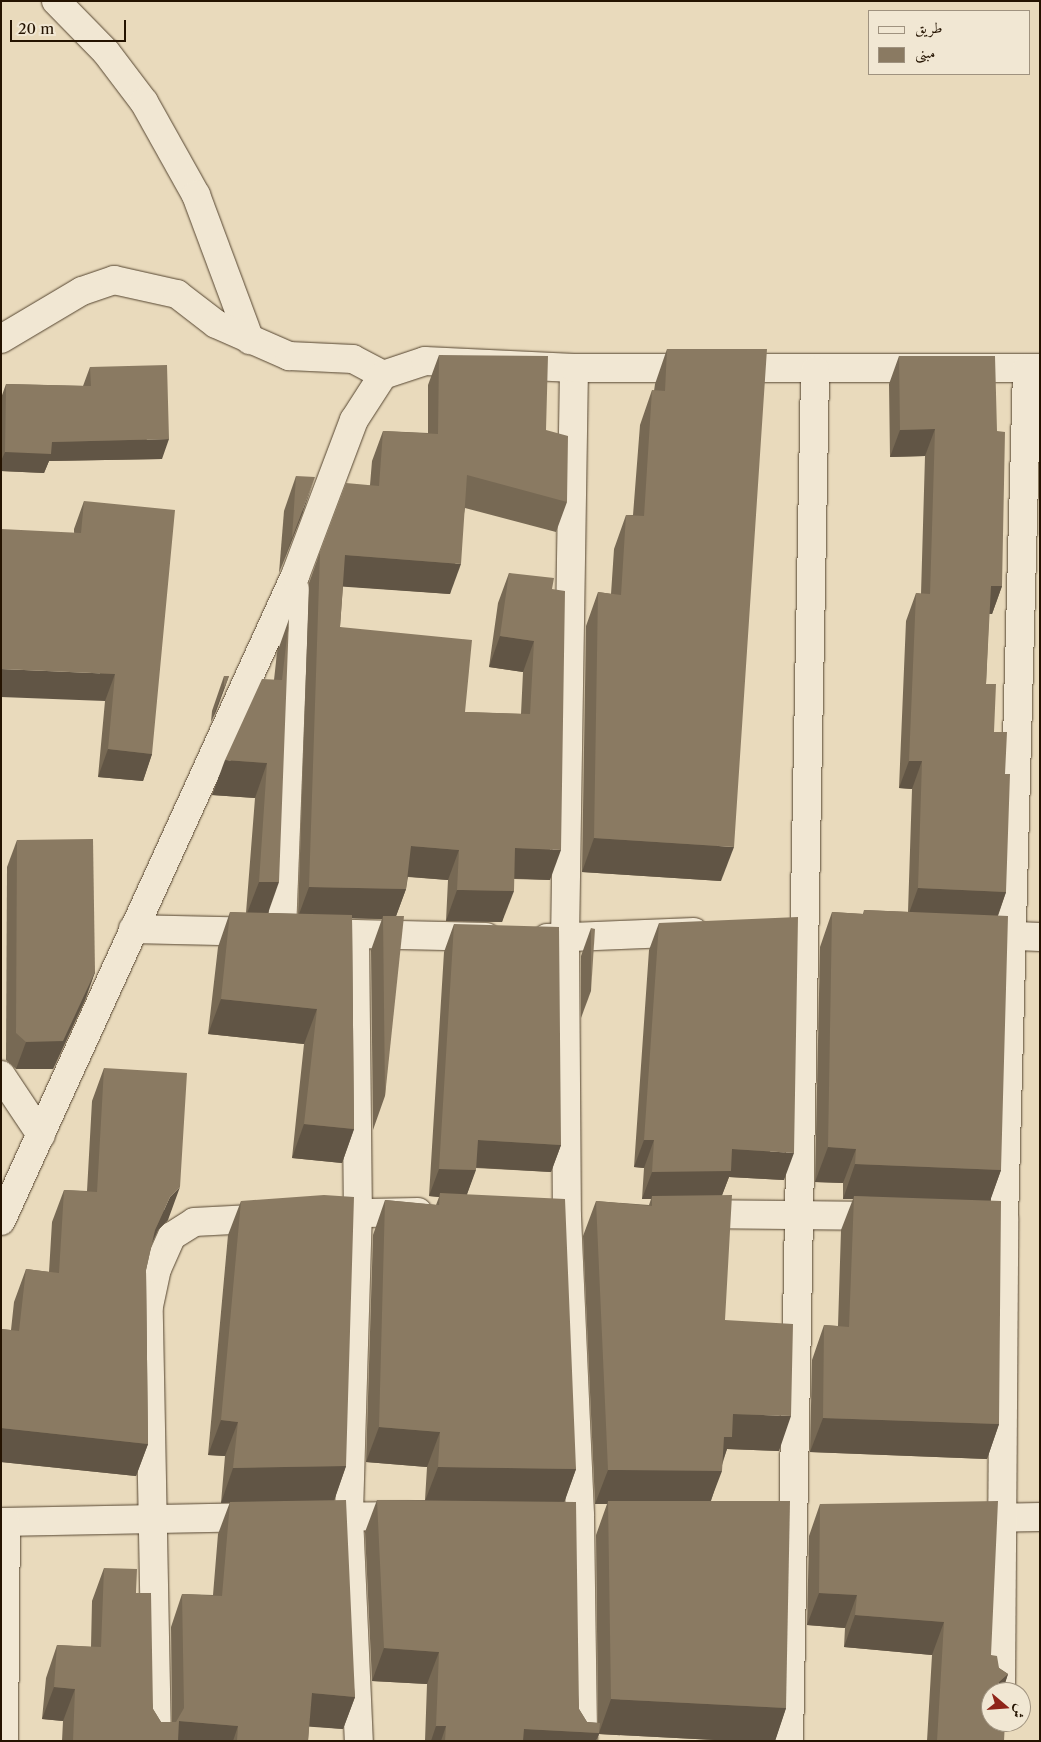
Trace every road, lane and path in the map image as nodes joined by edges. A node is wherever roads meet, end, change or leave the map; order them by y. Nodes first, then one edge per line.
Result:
1 (56, 1) edge
2 (1, 339) edge
3 (250, 340) junction
4 (574, 368) junction
5 (1033, 368) edge
6 (814, 370) junction
7 (383, 375) junction
8 (295, 576) junction
9 (804, 927) junction
10 (774, 928) edge
11 (833, 928) edge
12 (133, 929) junction
13 (724, 931) edge
14 (282, 932) junction
15 (355, 934) junction
16 (971, 934) edge
17 (1010, 936) junction
18 (1040, 937) edge
19 (565, 938) junction
20 (1, 1075) edge
21 (41, 1135) junction
22 (358, 1210) junction
23 (448, 1212) edge
24 (800, 1213) junction
25 (664, 1214) edge
26 (538, 1215) edge
27 (596, 1215) edge
28 (567, 1216) junction
29 (916, 1217) edge
30 (975, 1219) edge
31 (1004, 1220) junction
32 (1, 1221) edge
33 (349, 1516) junction
34 (436, 1516) edge
35 (552, 1516) edge
36 (580, 1516) junction
37 (1040, 1517) edge
38 (610, 1518) edge
39 (955, 1518) edge
40 (1003, 1518) junction
41 (821, 1519) edge
42 (152, 1520) junction
43 (764, 1520) edge
44 (792, 1520) junction
45 (4, 1522) edge
46 (1001, 1682) edge
47 (4, 1741) edge
48 (157, 1741) edge
49 (358, 1741) edge
50 (583, 1741) edge
51 (789, 1741) edge

1 - 3 street
2 - 3 street
3 - 7 street
4 - 6 street
4 - 7 street
4 - 19 street
5 - 6 street
5 - 17 street
6 - 9 street
7 - 8 street
8 - 12 street
8 - 14 street
9 - 10 street
9 - 11 street
9 - 24 street
12 - 14 street
12 - 21 street
13 - 19 street
14 - 15 street
15 - 19 street
15 - 22 street
16 - 17 street
17 - 18 street
17 - 31 street
19 - 28 street
20 - 21 street
21 - 32 street
22 - 23 street
22 - 33 street
22 - 42 street
24 - 25 street
24 - 29 street
24 - 44 street
26 - 28 street
27 - 28 street
28 - 36 street
30 - 31 street
31 - 40 street
33 - 34 street
33 - 42 street
33 - 49 street
35 - 36 street
36 - 38 street
36 - 50 street
37 - 40 street
39 - 40 street
40 - 46 street
41 - 44 street
42 - 45 street
42 - 48 street
43 - 44 street
44 - 51 street
45 - 47 street

